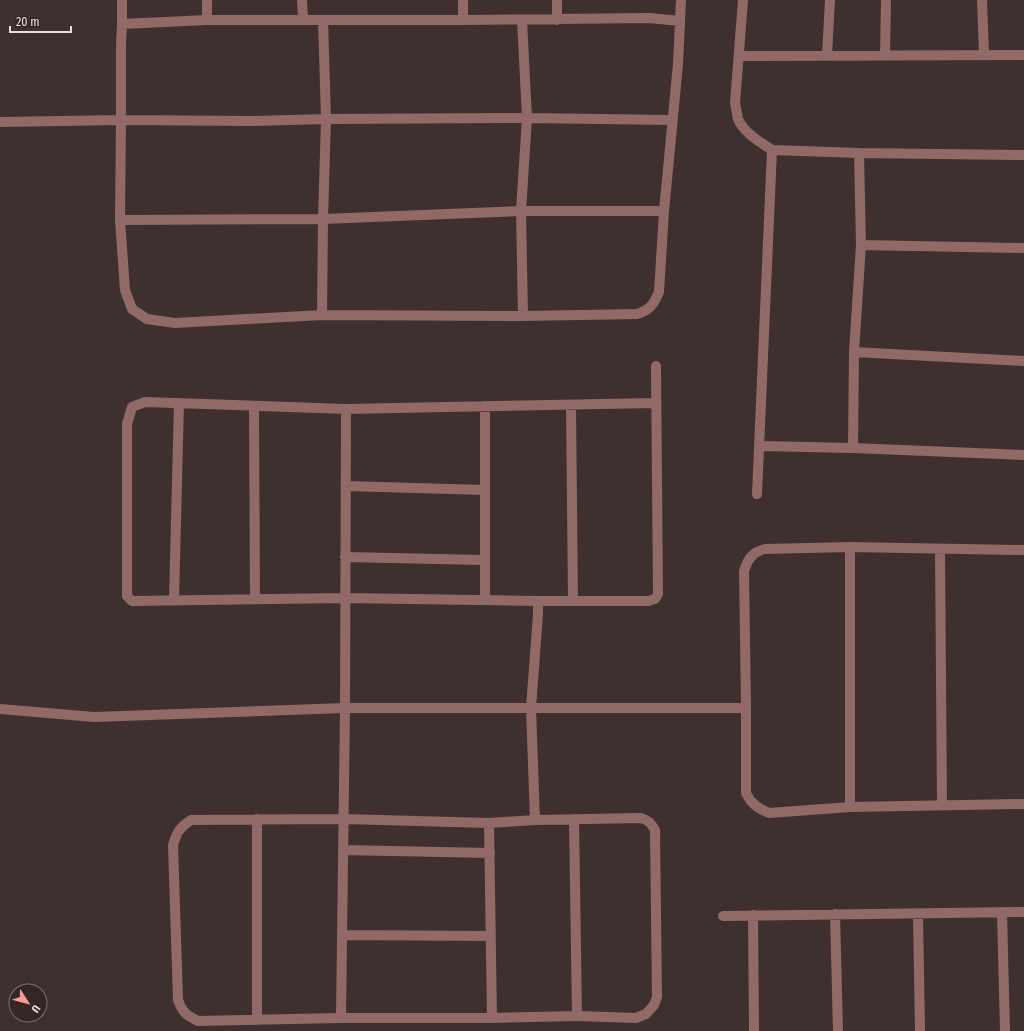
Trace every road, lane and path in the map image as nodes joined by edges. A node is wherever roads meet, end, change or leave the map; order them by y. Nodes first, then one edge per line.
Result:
1 (122, 0) edge
2 (207, 0) edge
3 (302, 0) edge
4 (463, 0) edge
5 (557, 0) edge
6 (681, 0) edge
7 (743, 0) edge
8 (830, 0) edge
9 (886, 0) edge
10 (982, 0) edge
11 (303, 19) junction
12 (207, 20) junction
13 (323, 20) junction
14 (463, 20) junction
15 (522, 20) junction
16 (557, 20) junction
17 (680, 21) junction
18 (122, 24) junction
19 (1024, 54) edge
20 (885, 55) junction
21 (984, 55) junction
22 (739, 56) junction
23 (827, 56) junction
24 (527, 118) junction
25 (326, 119) junction
26 (121, 120) junction
27 (672, 120) junction
28 (0, 122) edge
29 (772, 150) junction
30 (859, 153) junction
31 (1024, 155) edge
32 (521, 211) junction
33 (664, 211) junction
34 (323, 219) junction
35 (120, 220) junction
36 (861, 245) junction
37 (1024, 248) edge
38 (322, 315) junction
39 (523, 316) junction
40 (854, 352) junction
41 (1024, 361) edge
42 (656, 366) dead end
43 (179, 403) junction
44 (656, 403) junction
45 (571, 405) junction
46 (254, 406) junction
47 (485, 406) junction
48 (346, 409) junction
49 (760, 446) junction
50 (853, 448) junction
51 (1024, 455) edge
52 (346, 486) junction
53 (484, 490) junction
54 (757, 494) dead end
55 (850, 547) junction
56 (940, 549) junction
57 (1024, 550) edge
58 (346, 557) junction
59 (485, 560) junction
60 (345, 598) junction
61 (255, 599) junction
62 (174, 600) junction
63 (485, 600) junction
64 (538, 601) junction
65 (573, 601) junction
66 (345, 708) junction
67 (531, 708) junction
68 (746, 708) junction
69 (0, 709) edge
70 (1024, 804) edge
71 (942, 805) junction
72 (850, 807) junction
73 (257, 819) junction
74 (344, 819) junction
75 (574, 819) junction
76 (535, 820) junction
77 (489, 824) junction
78 (343, 850) junction
79 (490, 853) junction
80 (1024, 912) edge
81 (1002, 913) junction
82 (835, 914) junction
83 (918, 914) junction
84 (722, 916) dead end
85 (753, 916) junction
86 (342, 935) junction
87 (491, 936) junction
88 (577, 1016) junction
89 (341, 1018) junction
90 (492, 1018) junction
91 (257, 1020) junction
92 (754, 1031) edge
93 (838, 1031) edge
94 (920, 1031) edge
95 (1005, 1031) edge

1 - 18 street
2 - 12 street
3 - 11 street
4 - 14 street
5 - 16 street
6 - 17 street
7 - 22 street
8 - 23 street
9 - 20 street
10 - 21 street
11 - 12 street
11 - 13 street
12 - 18 street
13 - 14 street
13 - 25 street
14 - 15 street
15 - 16 street
15 - 24 street
16 - 17 street
17 - 27 street
18 - 26 street
19 - 21 street
20 - 21 street
20 - 23 street
22 - 23 street
22 - 29 street
24 - 25 street
24 - 27 street
24 - 32 street
25 - 26 street
25 - 34 street
26 - 28 street
26 - 35 street
27 - 33 street
29 - 30 street
29 - 49 street
30 - 31 street
30 - 36 street
32 - 33 street
32 - 34 street
32 - 39 street
33 - 39 street
34 - 35 street
34 - 38 street
35 - 38 street
36 - 37 street
36 - 40 street
38 - 39 street
40 - 41 street
40 - 50 street
42 - 44 street
43 - 46 street
43 - 62 street
43 - 62 street
44 - 45 street
44 - 65 street
45 - 47 street
45 - 65 street
46 - 48 street
46 - 61 street
47 - 48 street
47 - 53 street
48 - 52 street
49 - 50 street
49 - 54 street
50 - 51 street
52 - 53 street
52 - 58 street
53 - 59 street
55 - 56 street
55 - 68 street
55 - 72 street
56 - 57 street
56 - 71 street
58 - 59 street
58 - 60 street
59 - 63 street
60 - 61 street
60 - 63 street
60 - 66 street
61 - 62 street
63 - 64 street
64 - 65 street
64 - 67 street
66 - 67 street
66 - 69 street
66 - 74 street
67 - 68 street
67 - 76 street
68 - 72 street
70 - 71 street
71 - 72 street
73 - 74 street
73 - 91 street
73 - 91 street
74 - 77 street
74 - 78 street
75 - 76 street
75 - 88 street
75 - 88 street
76 - 77 street
77 - 79 street
78 - 79 street
78 - 86 street
79 - 87 street
80 - 81 street
81 - 83 street
81 - 95 street
82 - 83 street
82 - 85 street
82 - 93 street
83 - 94 street
84 - 85 street
85 - 92 street
86 - 87 street
86 - 89 street
87 - 90 street
88 - 90 street
89 - 90 street
89 - 91 street

